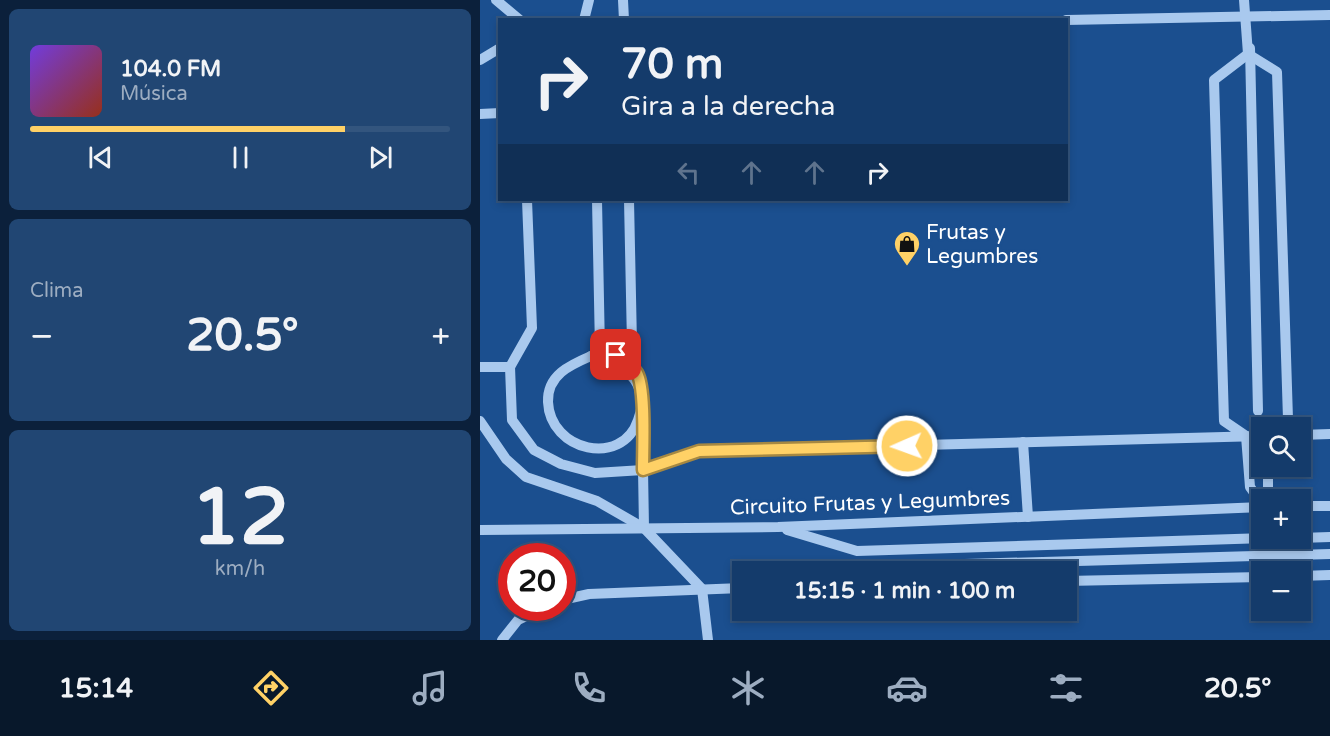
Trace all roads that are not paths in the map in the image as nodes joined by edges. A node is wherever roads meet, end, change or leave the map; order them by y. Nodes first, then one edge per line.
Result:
1 (496, 0) edge
2 (589, 0) edge
3 (623, 0) edge
4 (1246, 0) edge
5 (1330, 15) edge
6 (1249, 17) junction
7 (518, 18) edge
8 (584, 18) edge
9 (624, 18) edge
10 (1068, 20) edge
11 (498, 49) edge
12 (1248, 54) junction
13 (480, 60) edge
14 (498, 113) edge
15 (480, 114) edge
16 (527, 201) edge
17 (597, 201) edge
18 (628, 201) edge
19 (632, 344) dead end
20 (607, 355) edge
21 (607, 355) edge
22 (607, 355) edge
23 (607, 355) edge
24 (480, 367) edge
25 (510, 367) junction
26 (1258, 411) dead end
27 (1288, 417) edge
28 (480, 421) edge
29 (1330, 434) edge
30 (1311, 435) edge
31 (1251, 436) edge
32 (1023, 442) junction
33 (643, 470) junction
34 (1251, 489) edge
35 (1251, 505) edge
36 (1311, 506) edge
37 (1330, 506) edge
38 (1028, 517) junction
39 (778, 527) junction
40 (644, 528) junction
41 (480, 530) edge
42 (1330, 537) edge
43 (1311, 538) edge
44 (1251, 539) edge
45 (1262, 549) edge
46 (1330, 554) edge
47 (1262, 556) junction
48 (1077, 561) edge
49 (1330, 575) edge
50 (1311, 576) edge
51 (1251, 577) edge
52 (1077, 581) edge
53 (732, 588) edge
54 (702, 589) junction
55 (576, 597) edge
56 (517, 621) edge
57 (502, 640) edge
58 (708, 640) edge

1 - 7 street
2 - 8 street
3 - 9 street
4 - 6 street
4 - 12 street, bridge
5 - 6 street
6 - 10 street
6 - 26 street
11 - 13 street
12 - 27 street, bridge
12 - 34 street, bridge
14 - 15 street
16 - 25 street
17 - 20 street, bridge
18 - 19 street
21 - 22 street, bridge
23 - 33 street, bridge
24 - 25 street
25 - 33 street
28 - 40 street
29 - 30 street
31 - 32 street
32 - 33 street
32 - 38 street
33 - 40 street
35 - 38 street, Circuito Frutas y Legumbres
36 - 37 street
38 - 39 street, Circuito Frutas y Legumbres
39 - 40 street, Circuito Frutas y Legumbres
39 - 44 street
40 - 41 street, Circuito Frutas y Legumbres
40 - 54 street
42 - 43 street
45 - 47 street
46 - 47 street
47 - 48 street
49 - 50 street
51 - 52 street
53 - 54 street
54 - 55 street
54 - 58 street
56 - 57 street

